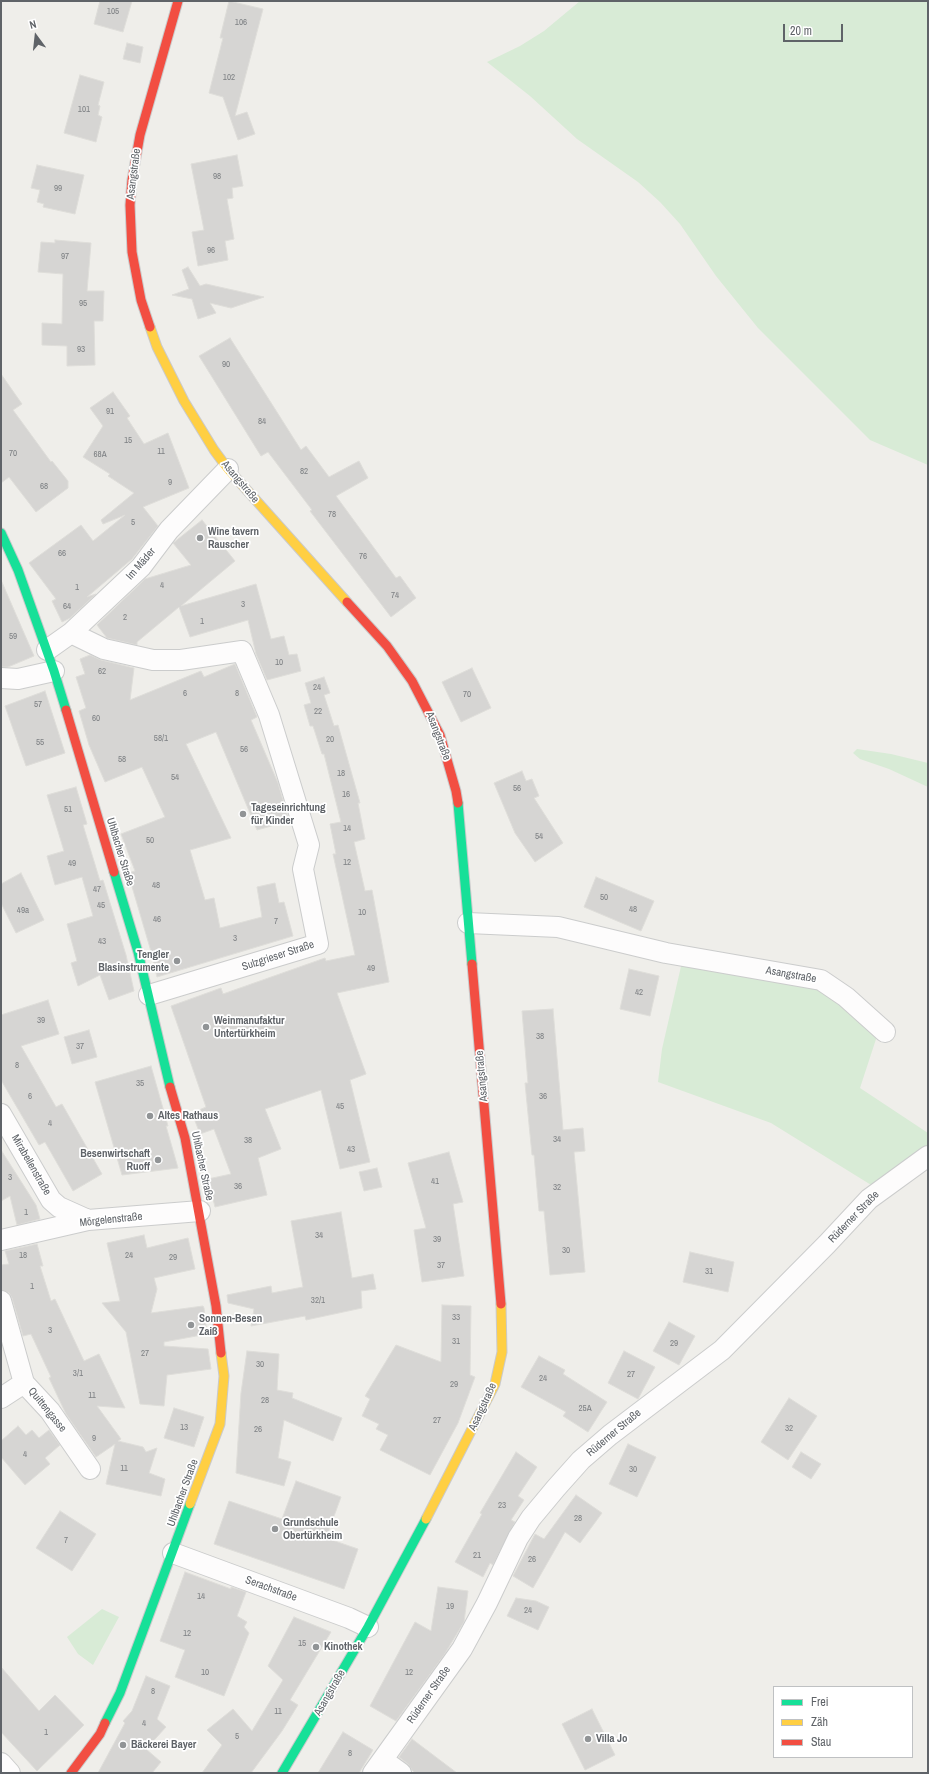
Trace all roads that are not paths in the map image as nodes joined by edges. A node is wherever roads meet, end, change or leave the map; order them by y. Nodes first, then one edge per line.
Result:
1 (178, 1) edge
2 (228, 469) junction
3 (1, 533) edge
4 (70, 633) junction
5 (47, 650) junction
6 (54, 671) junction
7 (1, 678) edge
8 (468, 923) junction
9 (149, 995) junction
10 (885, 1032) dead end
11 (1, 1114) edge
12 (928, 1156) edge
13 (200, 1211) junction
14 (88, 1220) junction
15 (1, 1240) edge
16 (1, 1301) edge
17 (24, 1383) junction
18 (1, 1398) edge
19 (90, 1469) dead end
20 (173, 1553) junction
21 (368, 1627) junction
22 (1, 1763) edge
23 (378, 1766) edge
24 (10, 1773) edge
25 (71, 1773) edge
26 (282, 1773) edge
27 (400, 1773) edge

1 - 2 street, Asangstraße
2 - 4 street, Im Mäder
2 - 8 street, Asangstraße
3 - 5 street, Uhlbacher Straße
4 - 5 street, Im Mäder
4 - 9 street, Sulzgrieser Straße
5 - 6 street, Uhlbacher Straße
6 - 7 street
6 - 9 street, Uhlbacher Straße
8 - 10 street, Asangstraße
8 - 21 street, Asangstraße
9 - 13 street, Uhlbacher Straße
11 - 14 street, Mirabellenstraße
12 - 23 street, Rüderner Straße
13 - 14 street, Mörgelenstraße
13 - 20 street, Uhlbacher Straße
14 - 15 street, Mörgelenstraße
16 - 17 street, Quittengasse
17 - 18 street
17 - 19 street, Quittengasse
20 - 21 street, Serachstraße
20 - 25 street, Uhlbacher Straße
21 - 26 street, Asangstraße
22 - 24 street
23 - 27 street

